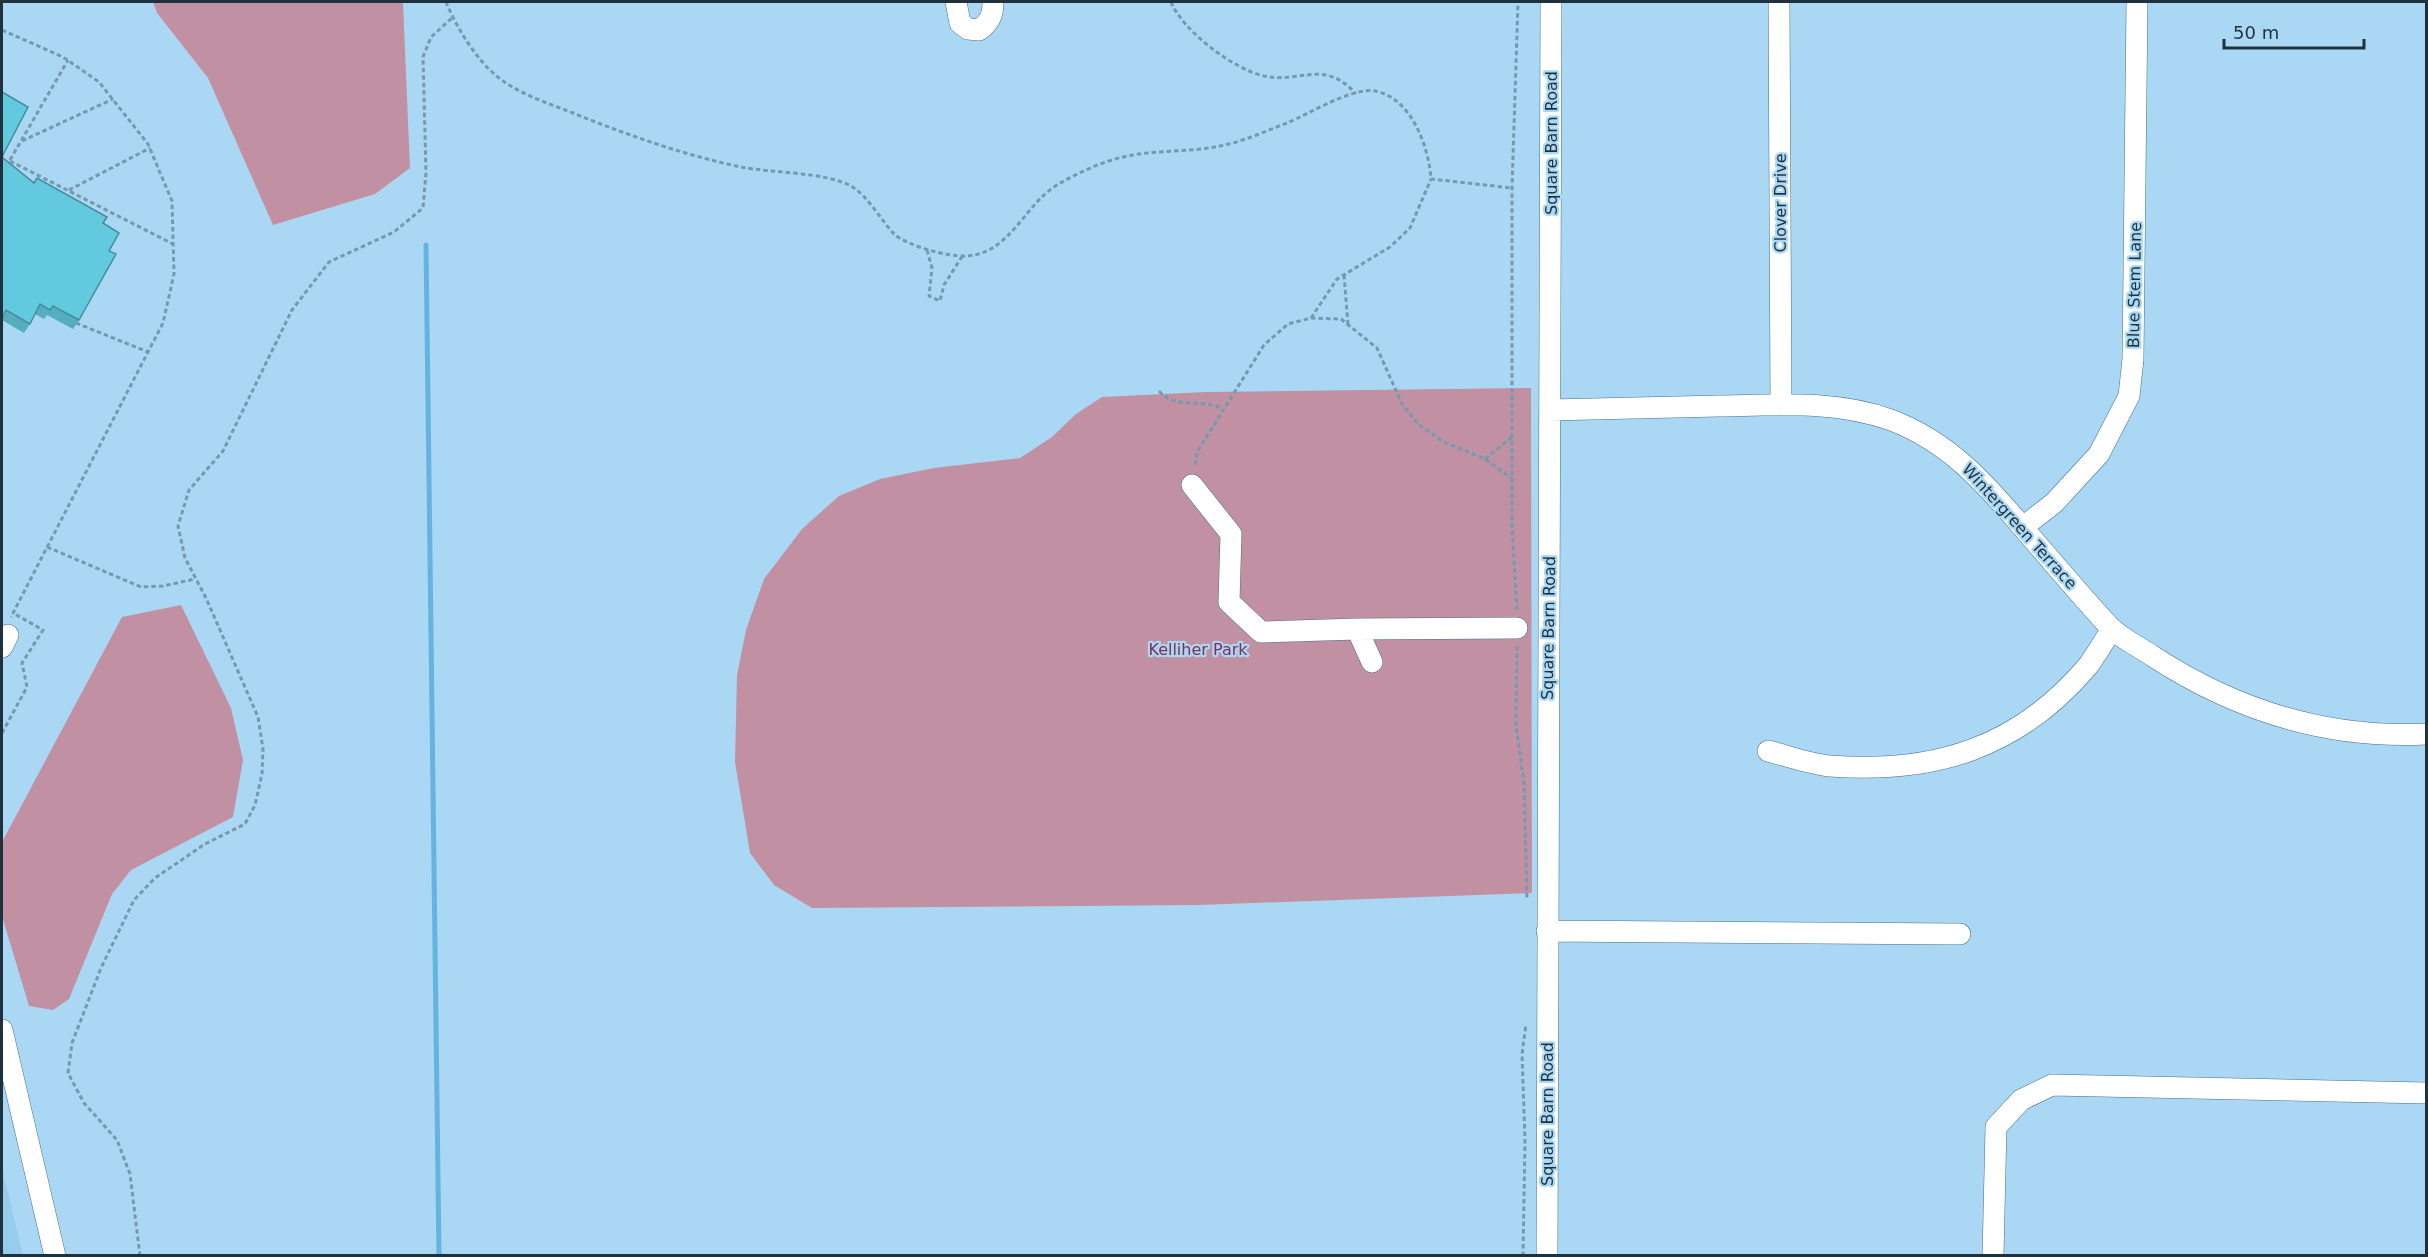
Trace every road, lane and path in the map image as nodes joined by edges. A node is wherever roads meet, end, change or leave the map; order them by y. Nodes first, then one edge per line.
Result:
1 (446, 2) edge
2 (956, 2) edge
3 (993, 2) edge
4 (1172, 2) edge
5 (1551, 2) edge
6 (1779, 2) edge
7 (2137, 2) edge
8 (452, 18) junction
9 (2, 30) edge
10 (68, 60) junction
11 (1356, 94) junction
12 (113, 99) junction
13 (21, 142) junction
14 (150, 148) junction
15 (10, 160) junction
16 (5, 170) edge
17 (1431, 179) junction
18 (1512, 188) dead end
19 (68, 190) junction
20 (173, 244) junction
21 (927, 250) junction
22 (963, 255) junction
23 (1344, 275) junction
24 (1311, 318) junction
25 (76, 323) edge
26 (1348, 324) junction
27 (148, 352) junction
28 (1159, 392) dead end
29 (1781, 405) junction
30 (1223, 409) junction
31 (1550, 410) junction
32 (1512, 437) dead end
33 (1485, 459) junction
34 (1512, 479) dead end
35 (1192, 485) joint
36 (2023, 528) junction
37 (47, 547) junction
38 (196, 579) junction
39 (13, 613) junction
40 (1517, 628) dead end
41 (1357, 629) junction
42 (2112, 629) junction
43 (7, 633) edge
44 (1372, 662) dead end
45 (2, 733) edge
46 (2427, 734) edge
47 (1768, 751) dead end
48 (1547, 931) junction
49 (1960, 934) dead end
50 (2, 1030) edge
51 (2427, 1093) edge
52 (55, 1256) edge
53 (141, 1256) edge
54 (1547, 1256) edge
55 (1993, 1256) edge

1 - 8 path
2 - 3 street
4 - 11 path
5 - 31 street, Square Barn Road
6 - 29 street, Clover Drive
7 - 36 street, Blue Stem Lane
8 - 21 path
8 - 38 path
9 - 10 path
10 - 12 path
10 - 13 path
11 - 17 path
11 - 22 path
12 - 13 path
12 - 14 path
13 - 15 path
14 - 19 path
14 - 20 path
15 - 16 path
15 - 19 path
17 - 18 path
17 - 23 path
19 - 20 path
20 - 27 path
21 - 22 path
21 - 22 path
23 - 24 path
23 - 26 path
24 - 26 path
24 - 30 path
25 - 27 path
26 - 33 path
27 - 37 path
28 - 30 path
29 - 31 street, Wintergreen Terrace
29 - 36 street, Wintergreen Terrace
30 - 35 path
31 - 48 street, Square Barn Road
32 - 33 path
33 - 34 path
35 - 41 street
36 - 42 street, Wintergreen Terrace
37 - 38 path
37 - 39 path
38 - 53 path
39 - 43 path
39 - 45 path
40 - 41 street
41 - 44 street
42 - 46 street, Wintergreen Terrace
42 - 47 street
48 - 49 street
48 - 54 street, Square Barn Road
50 - 52 street
51 - 55 street

